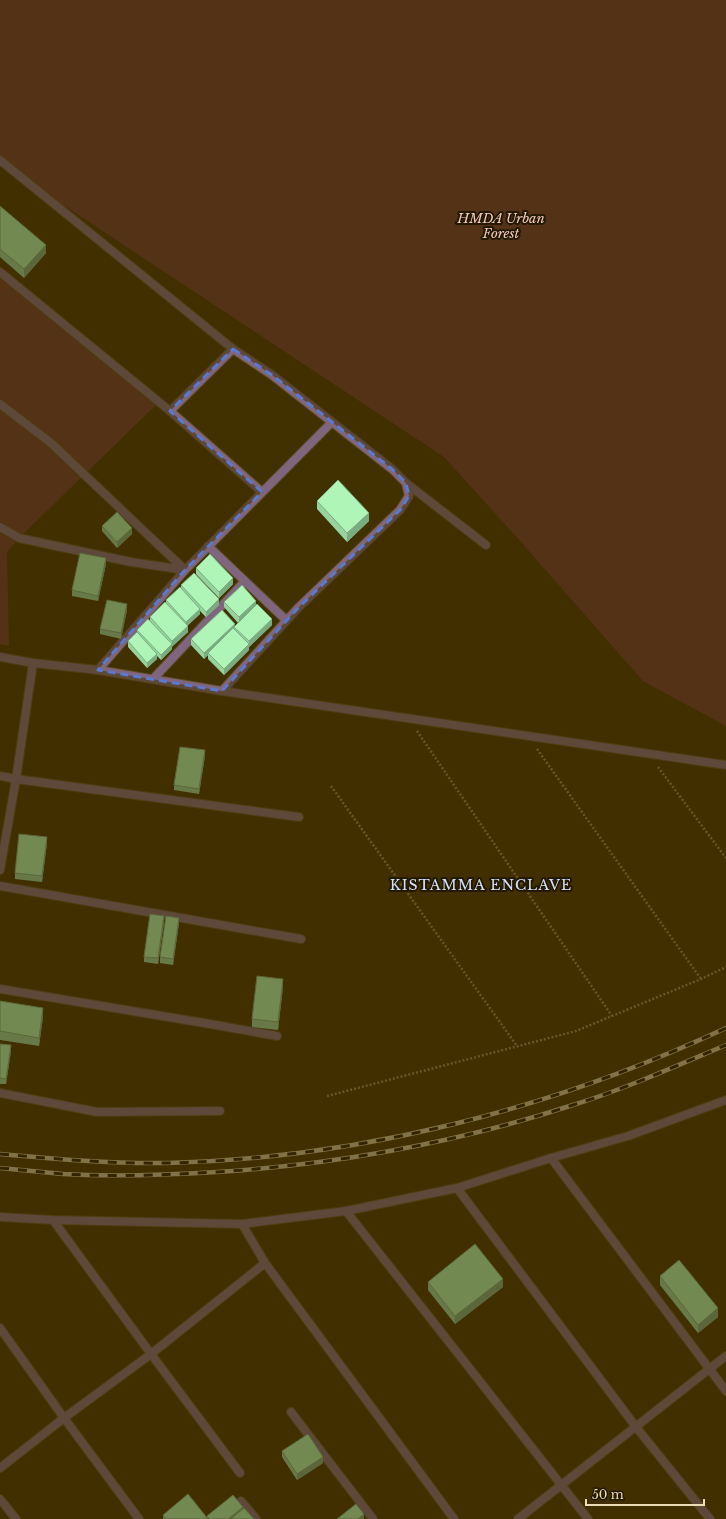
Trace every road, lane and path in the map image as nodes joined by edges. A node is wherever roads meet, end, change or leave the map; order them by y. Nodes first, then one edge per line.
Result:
1 (0, 160) edge
2 (0, 272) edge
3 (233, 349) junction
4 (0, 404) edge
5 (170, 411) junction
6 (332, 422) junction
7 (406, 483) junction
8 (262, 492) junction
9 (0, 527) edge
10 (486, 545) dead end
11 (208, 546) junction
12 (185, 570) junction
13 (245, 581) junction
14 (286, 620) junction
15 (0, 657) edge
16 (33, 663) junction
17 (98, 670) junction
18 (152, 679) junction
19 (222, 691) junction
20 (409, 718) junction
21 (528, 737) junction
22 (648, 753) junction
23 (726, 765) edge
24 (0, 776) edge
25 (16, 779) junction
26 (331, 786) dead end
27 (299, 817) dead end
28 (726, 858) edge
29 (0, 870) edge
30 (0, 886) edge
31 (301, 939) dead end
32 (726, 967) edge
33 (701, 979) junction
34 (0, 989) edge
35 (612, 1016) junction
36 (277, 1036) dead end
37 (517, 1046) junction
38 (0, 1093) edge
39 (327, 1096) dead end
40 (726, 1100) edge
41 (220, 1111) dead end
42 (551, 1158) junction
43 (457, 1188) junction
44 (346, 1211) junction
45 (0, 1216) edge
46 (53, 1220) junction
47 (242, 1224) junction
48 (265, 1263) junction
49 (0, 1328) edge
50 (151, 1354) junction
51 (726, 1356) edge
52 (709, 1369) junction
53 (726, 1391) edge
54 (291, 1412) dead end
55 (64, 1418) junction
56 (636, 1427) junction
57 (0, 1468) edge
58 (240, 1472) dead end
59 (561, 1486) junction
60 (0, 1499) edge
61 (241, 1501) dead end
62 (16, 1519) edge
63 (139, 1519) edge
64 (256, 1519) edge
65 (373, 1519) edge
66 (454, 1519) edge
67 (518, 1519) edge
68 (588, 1519) edge
69 (710, 1519) edge

1 - 3 street
2 - 5 street
3 - 5 street
3 - 6 street
4 - 12 street
5 - 8 street
6 - 7 street
6 - 8 street
7 - 10 street
7 - 14 street
8 - 11 street
9 - 12 street
11 - 12 street
11 - 13 street
12 - 17 street
13 - 14 street
13 - 18 street
14 - 19 street
15 - 16 street
16 - 17 street
16 - 25 street
17 - 18 street
18 - 19 street
19 - 20 street
20 - 21 street
20 - 35 path
21 - 22 street
21 - 33 path
22 - 23 street
22 - 28 path
24 - 25 street
25 - 27 street
25 - 29 street
26 - 37 path
30 - 31 street
32 - 33 path
33 - 35 path
34 - 36 street
35 - 37 path
37 - 39 path
38 - 41 street
40 - 42 street
42 - 43 street
42 - 52 street
43 - 44 street
43 - 56 street
44 - 47 street
44 - 59 street
45 - 46 street
46 - 47 street
46 - 50 street
47 - 48 street
48 - 50 street
48 - 66 street
49 - 55 street
50 - 55 street
50 - 58 street
51 - 52 street
52 - 53 street
52 - 56 street
54 - 65 street
55 - 57 street
55 - 63 street
56 - 59 street
56 - 69 street
59 - 67 street
59 - 68 street
60 - 62 street
61 - 64 street

